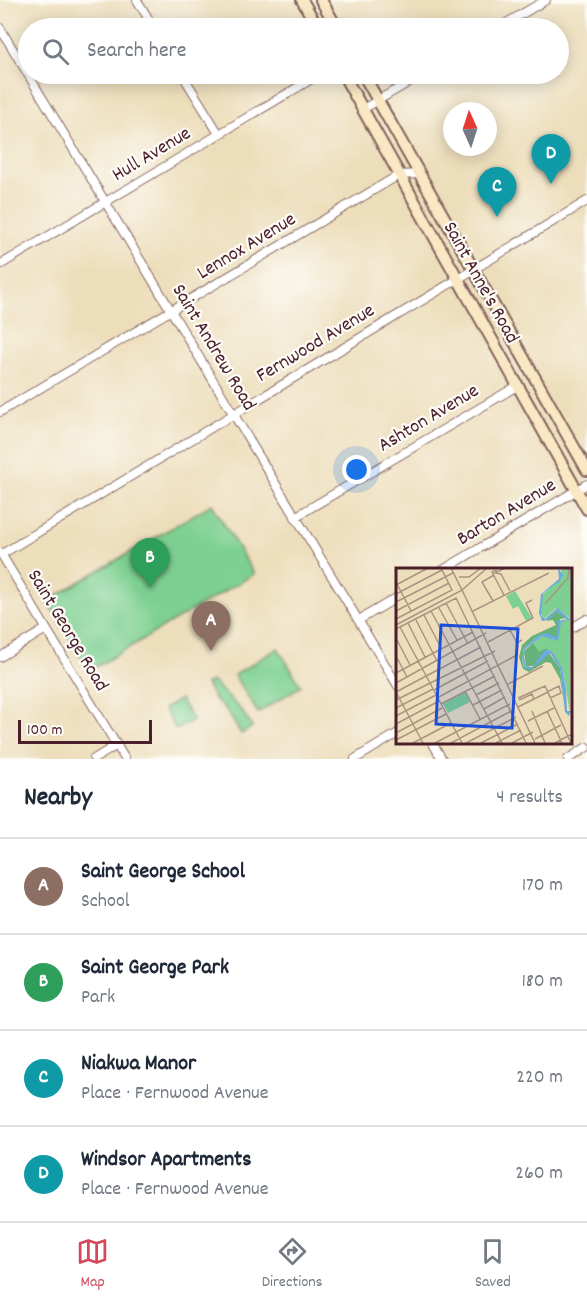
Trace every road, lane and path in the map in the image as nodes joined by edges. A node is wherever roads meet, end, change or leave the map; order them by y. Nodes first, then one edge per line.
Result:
1 (137, 0) edge
2 (302, 0) edge
3 (321, 0) edge
4 (546, 0) edge
5 (148, 18) edge
6 (312, 18) edge
7 (331, 18) edge
8 (515, 18) edge
9 (0, 28) edge
10 (18, 58) edge
11 (34, 84) edge
12 (188, 84) edge
13 (303, 84) edge
14 (349, 84) edge
15 (369, 84) edge
16 (406, 84) edge
17 (378, 100) junction
18 (363, 109) junction
19 (219, 134) junction
20 (420, 174) junction
21 (399, 175) junction
22 (587, 201) edge
23 (105, 202) junction
24 (0, 265) edge
25 (473, 269) junction
26 (458, 278) junction
27 (171, 311) junction
28 (517, 387) junction
29 (0, 412) edge
30 (233, 414) junction
31 (587, 470) edge
32 (587, 484) edge
33 (576, 490) junction
34 (587, 509) edge
35 (295, 517) junction
36 (1, 553) edge
37 (446, 568) edge
38 (396, 598) edge
39 (587, 619) edge
40 (359, 620) junction
41 (572, 628) edge
42 (46, 629) junction
43 (0, 657) edge
44 (396, 683) edge
45 (396, 734) edge
46 (433, 744) edge
47 (117, 745) junction
48 (587, 747) edge
49 (94, 759) edge
50 (125, 759) edge
51 (355, 759) edge
52 (442, 759) edge
53 (568, 759) edge

1 - 5 street
2 - 6 main road
3 - 7 main road
4 - 8 street
9 - 10 street, Saint Andrew Road
11 - 23 street, Saint Andrew Road
12 - 19 street
13 - 19 street, Hull Avenue
14 - 18 main road, Saint Anne's Road
15 - 17 main road, Saint Anne's Road
16 - 17 street
17 - 18 street
17 - 20 main road, Saint Anne's Road
18 - 21 main road, Saint Anne's Road
19 - 23 street, Hull Avenue
20 - 21 street, Lennox Avenue
20 - 25 main road, Saint Anne's Road
21 - 26 main road, Saint Anne's Road
21 - 27 street, Lennox Avenue
22 - 25 street, Fernwood Avenue
23 - 24 street, Hull Avenue
23 - 27 street, Saint Andrew Road
25 - 26 street, Fernwood Avenue
25 - 31 main road, Saint Anne's Road
26 - 28 main road, Saint Anne's Road
26 - 30 street, Fernwood Avenue
27 - 29 street, Lennox Avenue
27 - 30 street, Saint Andrew Road
28 - 33 main road, Saint Anne's Road
28 - 35 street, Ashton Avenue
30 - 35 street, Saint Andrew Road
30 - 36 street, Fernwood Avenue
32 - 33 street, Barton Avenue
33 - 34 main road, Saint Anne's Road
33 - 37 street, Barton Avenue
35 - 40 street, Saint Andrew Road
36 - 42 street, Saint George Road
38 - 40 street
39 - 41 street
40 - 44 street, Saint Andrew Road
42 - 43 street
42 - 47 street, Saint George Road
45 - 51 street
46 - 52 street
47 - 49 street
47 - 50 street, Saint George Road
48 - 53 street

